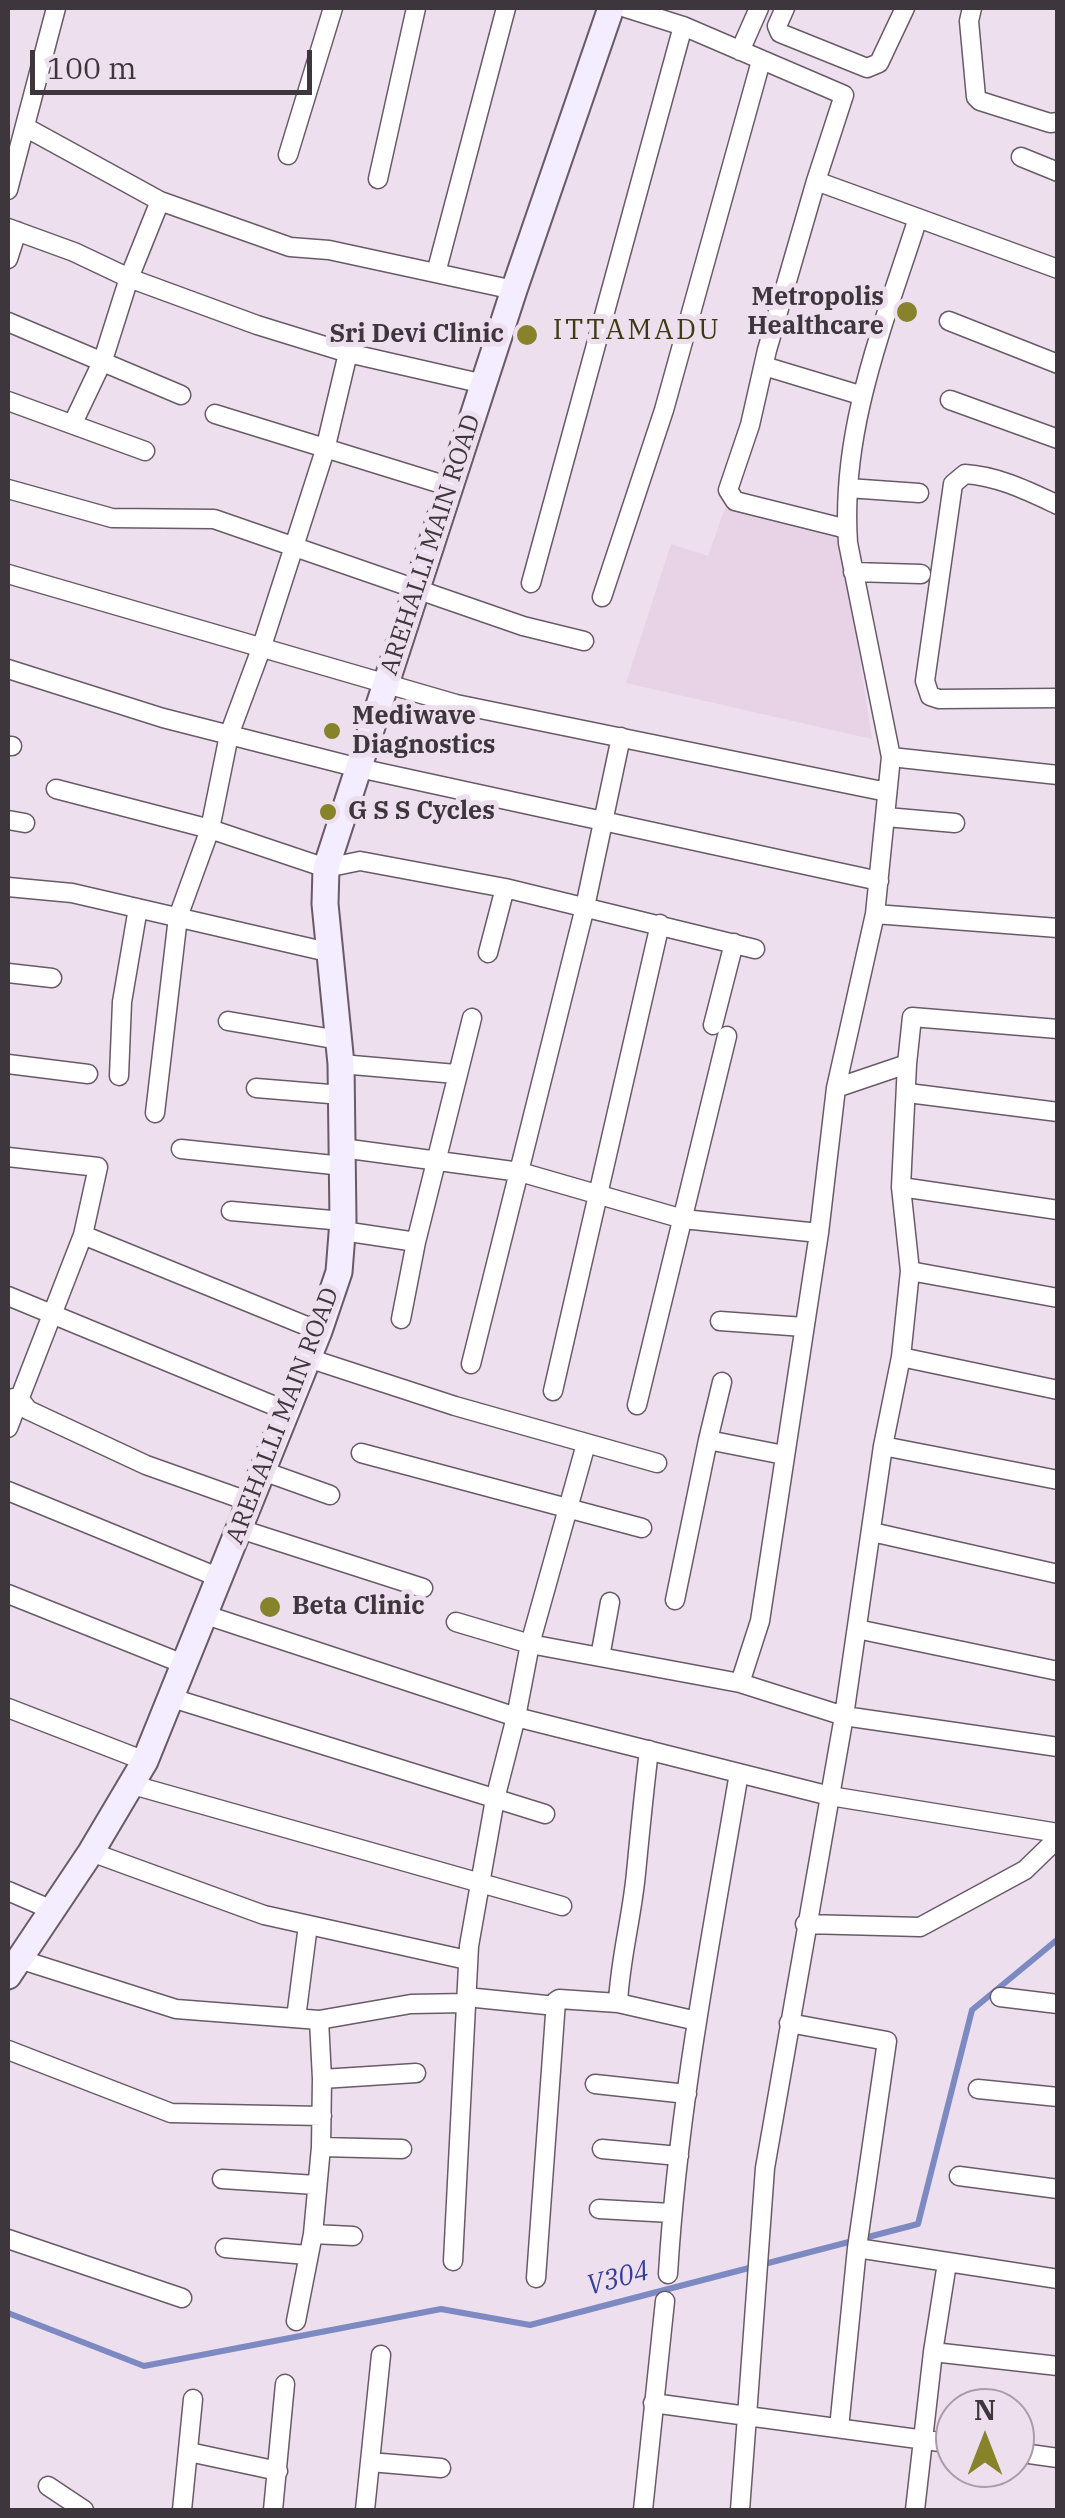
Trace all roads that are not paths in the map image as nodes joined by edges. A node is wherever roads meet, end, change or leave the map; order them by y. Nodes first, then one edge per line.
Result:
1 (56, 8) edge
2 (333, 8) edge
3 (416, 8) edge
4 (506, 8) edge
5 (610, 8) edge
6 (626, 8) edge
7 (759, 8) edge
8 (785, 8) edge
9 (905, 8) edge
10 (972, 8) edge
11 (684, 26) junction
12 (740, 51) junction
13 (761, 60) junction
14 (1058, 122) edge
15 (25, 127) junction
16 (288, 155) dead end
17 (1021, 157) dead end
18 (1058, 172) edge
19 (378, 179) dead end
20 (816, 181) junction
21 (8, 190) edge
22 (160, 201) junction
23 (918, 218) junction
24 (12, 230) edge
25 (8, 259) edge
26 (1058, 269) edge
27 (436, 273) junction
28 (128, 278) junction
29 (514, 290) junction
30 (949, 321) dead end
31 (8, 322) edge
32 (348, 353) junction
33 (103, 360) junction
34 (1058, 364) edge
35 (764, 366) junction
36 (484, 384) junction
37 (181, 395) dead end
38 (860, 395) junction
39 (950, 400) dead end
40 (8, 401) edge
41 (215, 414) dead end
42 (73, 423) junction
43 (1058, 438) edge
44 (325, 450) junction
45 (144, 451) dead end
46 (451, 487) junction
47 (848, 488) junction
48 (8, 489) edge
49 (919, 493) dead end
50 (1058, 505) edge
51 (847, 529) junction
52 (294, 545) junction
53 (853, 572) junction
54 (8, 574) edge
55 (922, 574) dead end
56 (531, 584) dead end
57 (419, 590) junction
58 (602, 597) dead end
59 (584, 641) dead end
60 (261, 649) junction
61 (8, 669) edge
62 (385, 686) junction
63 (1058, 698) edge
64 (229, 735) junction
65 (621, 737) junction
66 (891, 757) junction
67 (360, 768) junction
68 (1058, 775) edge
69 (56, 790) dead end
70 (887, 792) junction
71 (886, 817) junction
72 (604, 821) junction
73 (955, 824) dead end
74 (210, 829) junction
75 (326, 868) junction
76 (879, 881) junction
77 (8, 887) edge
78 (505, 888) junction
79 (585, 907) junction
80 (138, 908) junction
81 (876, 914) junction
82 (178, 917) junction
83 (660, 924) junction
84 (1058, 928) edge
85 (734, 943) junction
86 (756, 949) dead end
87 (332, 953) junction
88 (488, 953) dead end
89 (8, 973) edge
90 (52, 978) dead end
91 (472, 1018) dead end
92 (228, 1021) dead end
93 (1058, 1030) edge
94 (340, 1052) junction
95 (8, 1064) edge
96 (907, 1064) junction
97 (88, 1074) dead end
98 (456, 1074) junction
99 (119, 1076) dead end
100 (256, 1088) dead end
101 (836, 1088) junction
102 (908, 1094) junction
103 (342, 1095) junction
104 (155, 1112) dead end
105 (1058, 1112) edge
106 (181, 1149) dead end
107 (8, 1157) edge
108 (342, 1157) junction
109 (438, 1159) junction
110 (520, 1172) junction
111 (901, 1187) junction
112 (597, 1196) junction
113 (1058, 1210) edge
114 (231, 1211) dead end
115 (683, 1219) junction
116 (343, 1226) junction
117 (820, 1233) junction
118 (83, 1235) junction
119 (416, 1242) junction
120 (910, 1271) junction
121 (8, 1296) edge
122 (1058, 1298) edge
123 (52, 1314) junction
124 (401, 1318) dead end
125 (720, 1321) dead end
126 (804, 1327) junction
127 (319, 1331) junction
128 (901, 1357) junction
129 (308, 1358) junction
130 (471, 1364) dead end
131 (722, 1382) dead end
132 (1058, 1390) edge
133 (553, 1391) dead end
134 (13, 1398) edge
135 (637, 1405) dead end
136 (287, 1411) junction
137 (8, 1428) edge
138 (708, 1440) junction
139 (586, 1444) junction
140 (883, 1446) junction
141 (361, 1453) dead end
142 (784, 1455) junction
143 (657, 1464) dead end
144 (263, 1470) junction
145 (1058, 1480) edge
146 (8, 1491) edge
147 (330, 1495) dead end
148 (252, 1498) junction
149 (569, 1510) junction
150 (642, 1528) dead end
151 (240, 1529) junction
152 (872, 1532) junction
153 (1058, 1574) edge
154 (220, 1578) junction
155 (422, 1588) dead end
156 (8, 1594) edge
157 (674, 1600) dead end
158 (610, 1602) dead end
159 (206, 1615) junction
160 (456, 1622) dead end
161 (858, 1628) junction
162 (530, 1644) junction
163 (600, 1657) junction
164 (186, 1666) junction
165 (1058, 1670) edge
166 (740, 1683) junction
167 (172, 1698) junction
168 (8, 1708) edge
169 (844, 1716) junction
170 (516, 1717) junction
171 (1058, 1748) edge
172 (650, 1750) junction
173 (145, 1761) junction
174 (739, 1773) junction
175 (133, 1785) junction
176 (830, 1796) junction
177 (495, 1799) junction
178 (545, 1814) dead end
179 (1058, 1835) edge
180 (91, 1852) junction
181 (480, 1883) junction
182 (8, 1892) edge
183 (562, 1906) dead end
184 (52, 1910) junction
185 (805, 1924) junction
186 (308, 1925) junction
187 (467, 1960) junction
188 (13, 1967) edge
189 (1000, 1997) dead end
190 (466, 2000) junction
191 (618, 2004) junction
192 (1058, 2004) edge
193 (556, 2006) junction
194 (296, 2018) junction
195 (319, 2020) junction
196 (697, 2021) junction
197 (789, 2023) junction
198 (8, 2050) edge
199 (416, 2074) dead end
200 (322, 2079) junction
201 (595, 2084) dead end
202 (978, 2089) dead end
203 (687, 2094) junction
204 (1058, 2097) edge
205 (322, 2116) junction
206 (321, 2147) junction
207 (402, 2149) dead end
208 (602, 2149) dead end
209 (679, 2156) junction
210 (959, 2176) dead end
211 (222, 2179) dead end
212 (316, 2186) junction
213 (1058, 2189) edge
214 (599, 2208) dead end
215 (671, 2213) junction
216 (313, 2234) junction
217 (353, 2236) dead end
218 (8, 2239) edge
219 (858, 2241) junction
220 (225, 2248) dead end
221 (307, 2256) junction
222 (454, 2261) dead end
223 (948, 2263) junction
224 (668, 2274) dead end
225 (536, 2278) dead end
226 (1058, 2279) edge
227 (182, 2298) dead end
228 (665, 2301) dead end
229 (296, 2321) dead end
230 (933, 2352) junction
231 (381, 2355) dead end
232 (1058, 2366) edge
233 (285, 2384) dead end
234 (193, 2399) dead end
235 (653, 2403) junction
236 (746, 2416) junction
237 (839, 2428) junction
238 (925, 2440) junction
239 (935, 2441) edge
240 (189, 2452) junction
241 (370, 2462) junction
242 (441, 2468) dead end
243 (278, 2471) junction
244 (48, 2486) dead end
245 (84, 2510) edge
246 (182, 2510) edge
247 (273, 2510) edge
248 (365, 2510) edge
249 (642, 2510) edge
250 (740, 2510) edge
251 (915, 2510) edge

1 - 15 street
2 - 16 street
3 - 19 street
4 - 27 street
5 - 29 street, AREHALLI MAIN ROAD
6 - 11 street
7 - 12 street
8 - 9 street
10 - 14 street
11 - 12 street
11 - 56 street
12 - 13 street
13 - 20 street
13 - 58 street
15 - 21 street
15 - 22 street
17 - 18 street
20 - 23 street
20 - 35 street
22 - 27 street
22 - 28 street
23 - 26 street
23 - 38 street
24 - 25 street
24 - 28 street
27 - 29 street
28 - 32 street
28 - 33 street
29 - 36 street, AREHALLI MAIN ROAD
30 - 34 street
31 - 33 street
32 - 36 street
32 - 44 street
33 - 37 street
33 - 42 street
35 - 38 street
35 - 51 street
36 - 46 street, AREHALLI MAIN ROAD
38 - 47 street
39 - 43 street
40 - 42 street
41 - 44 street
42 - 45 street
44 - 46 street
44 - 52 street
46 - 57 street, AREHALLI MAIN ROAD
47 - 49 street
47 - 51 street
48 - 52 street
50 - 63 street
51 - 53 street
52 - 57 street
52 - 60 street
53 - 55 street
53 - 66 street
54 - 60 street
57 - 59 street
57 - 62 street, AREHALLI MAIN ROAD
60 - 62 street
60 - 64 street
61 - 64 street
62 - 65 street
62 - 67 street, AREHALLI MAIN ROAD
64 - 67 street
64 - 74 street
65 - 70 street
65 - 72 street
66 - 68 street
66 - 70 street
67 - 72 street
67 - 75 street, AREHALLI MAIN ROAD
69 - 74 street
70 - 71 street
71 - 73 street
71 - 76 street
72 - 76 street
72 - 79 street
74 - 75 street
74 - 82 street
75 - 78 street
75 - 87 street, AREHALLI MAIN ROAD
76 - 81 street
77 - 80 street
78 - 79 street
78 - 88 street
79 - 83 street
79 - 110 street
80 - 82 street
80 - 99 street
81 - 84 street
81 - 101 street
82 - 87 street
82 - 104 street
83 - 85 street
83 - 112 street
85 - 86 street
85 - 115 street
87 - 94 street, AREHALLI MAIN ROAD
89 - 90 street
91 - 98 street
92 - 94 street
93 - 96 street
94 - 98 street
94 - 103 street, AREHALLI MAIN ROAD
95 - 97 street
96 - 101 street
96 - 102 street
98 - 109 street
100 - 103 street
101 - 117 street
102 - 105 street
102 - 111 street
103 - 108 street, AREHALLI MAIN ROAD
106 - 108 street
107 - 118 street
108 - 109 street
108 - 116 street, AREHALLI MAIN ROAD
109 - 110 street
109 - 119 street
110 - 112 street
110 - 130 street
111 - 113 street
111 - 120 street
112 - 115 street
112 - 133 street
114 - 116 street
115 - 117 street
115 - 135 street
116 - 119 street
116 - 127 street, AREHALLI MAIN ROAD
117 - 126 street
118 - 123 street
118 - 127 street
119 - 124 street
120 - 122 street
120 - 128 street
121 - 123 street
123 - 134 street
123 - 136 street
125 - 126 street
126 - 142 street
127 - 129 street, AREHALLI MAIN ROAD
128 - 132 street
128 - 140 street
129 - 136 street, AREHALLI MAIN ROAD
129 - 139 street
131 - 138 street
134 - 137 street
134 - 148 street
136 - 144 street, AREHALLI MAIN ROAD
138 - 142 street
138 - 157 street
139 - 143 street
139 - 149 street
140 - 145 street
140 - 152 street
141 - 149 street
142 - 166 street
144 - 147 street
144 - 148 street, AREHALLI MAIN ROAD
146 - 154 street
148 - 151 street, AREHALLI MAIN ROAD
149 - 150 street
149 - 162 street
151 - 154 street, AREHALLI MAIN ROAD
151 - 155 street
152 - 153 street
152 - 161 street
154 - 159 street, AREHALLI MAIN ROAD
156 - 164 street
158 - 163 street
159 - 164 street, AREHALLI MAIN ROAD
159 - 170 street
160 - 162 street
161 - 165 street
161 - 169 street
162 - 163 street
162 - 170 street
163 - 166 street
164 - 167 street, AREHALLI MAIN ROAD
166 - 169 street
167 - 173 street, AREHALLI MAIN ROAD
167 - 177 street
168 - 173 street
169 - 171 street
169 - 176 street
170 - 172 street
170 - 177 street
172 - 174 street
172 - 191 street
173 - 175 street, AREHALLI MAIN ROAD
174 - 176 street
174 - 196 street
175 - 180 street, AREHALLI MAIN ROAD
175 - 181 street
176 - 179 street
176 - 185 street
177 - 178 street
177 - 181 street
179 - 185 street
180 - 184 street, AREHALLI MAIN ROAD
180 - 186 street
181 - 183 street
181 - 187 street
182 - 184 street
184 - 188 street, AREHALLI MAIN ROAD
185 - 197 street
186 - 187 street
186 - 194 street
187 - 190 street
188 - 194 street
189 - 192 street
190 - 193 street
190 - 195 street
190 - 222 street
191 - 193 street
191 - 196 street
193 - 225 street
194 - 195 street
195 - 200 street
196 - 203 street
197 - 219 street
197 - 236 street
198 - 205 street
199 - 200 street
200 - 205 street
201 - 203 street
202 - 204 street
203 - 209 street
205 - 206 street
206 - 207 street
206 - 212 street
208 - 209 street
209 - 215 street
210 - 213 street
211 - 212 street
212 - 216 street
214 - 215 street
215 - 224 street
216 - 217 street
216 - 221 street
218 - 227 street
219 - 223 street
219 - 237 street
220 - 221 street
221 - 229 street
223 - 226 street
223 - 230 street
228 - 235 street
230 - 232 street
230 - 238 street
231 - 241 street
233 - 243 street
234 - 240 street
235 - 236 street
235 - 249 street
236 - 237 street
236 - 250 street
237 - 238 street
238 - 239 street
238 - 251 street
240 - 243 street
240 - 246 street
241 - 242 street
241 - 248 street
243 - 247 street
244 - 245 street

